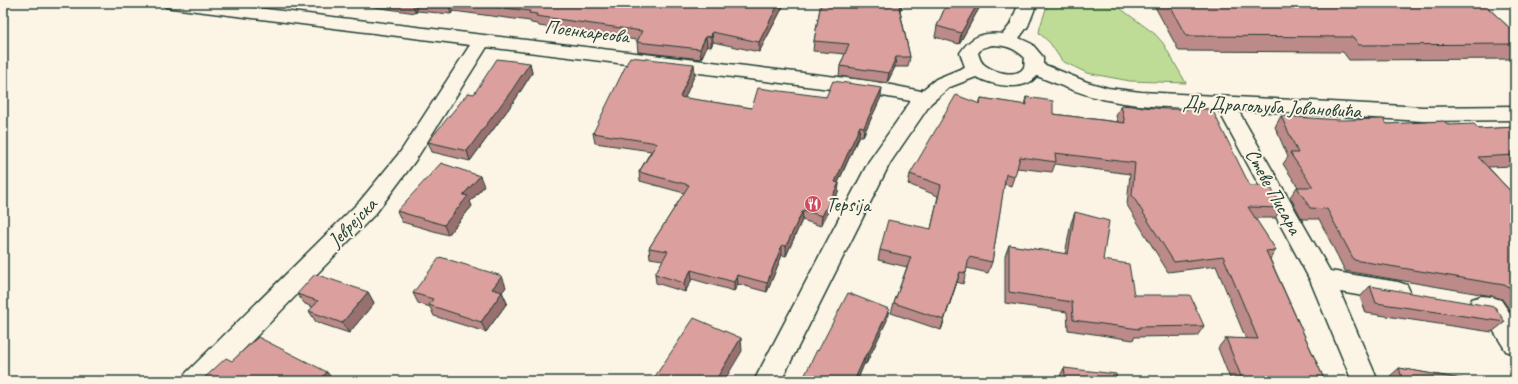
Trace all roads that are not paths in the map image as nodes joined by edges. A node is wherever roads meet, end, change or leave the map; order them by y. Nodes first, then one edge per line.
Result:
1 (172, 3) edge
2 (1028, 3) edge
3 (483, 40) junction
4 (1008, 40) junction
5 (1035, 68) junction
6 (978, 70) junction
7 (924, 98) junction
8 (1226, 104) junction
9 (1515, 113) edge
10 (1322, 279) junction
11 (1422, 296) edge
12 (1461, 302) edge
13 (1515, 342) edge
14 (195, 381) edge
15 (767, 381) edge
16 (1365, 381) edge

1 - 3 street, Поенкареова
2 - 4 street
3 - 7 street, Поенкареова
3 - 14 street, Јеврејска
4 - 5 street
4 - 6 street
5 - 6 street
5 - 8 street, Др Драгољуба Јовановића
6 - 7 street
7 - 15 street
8 - 9 street, Др Драгољуба Јовановића
8 - 10 street, Стеве Писара
10 - 11 street
10 - 16 street, Стеве Писара
12 - 13 street

